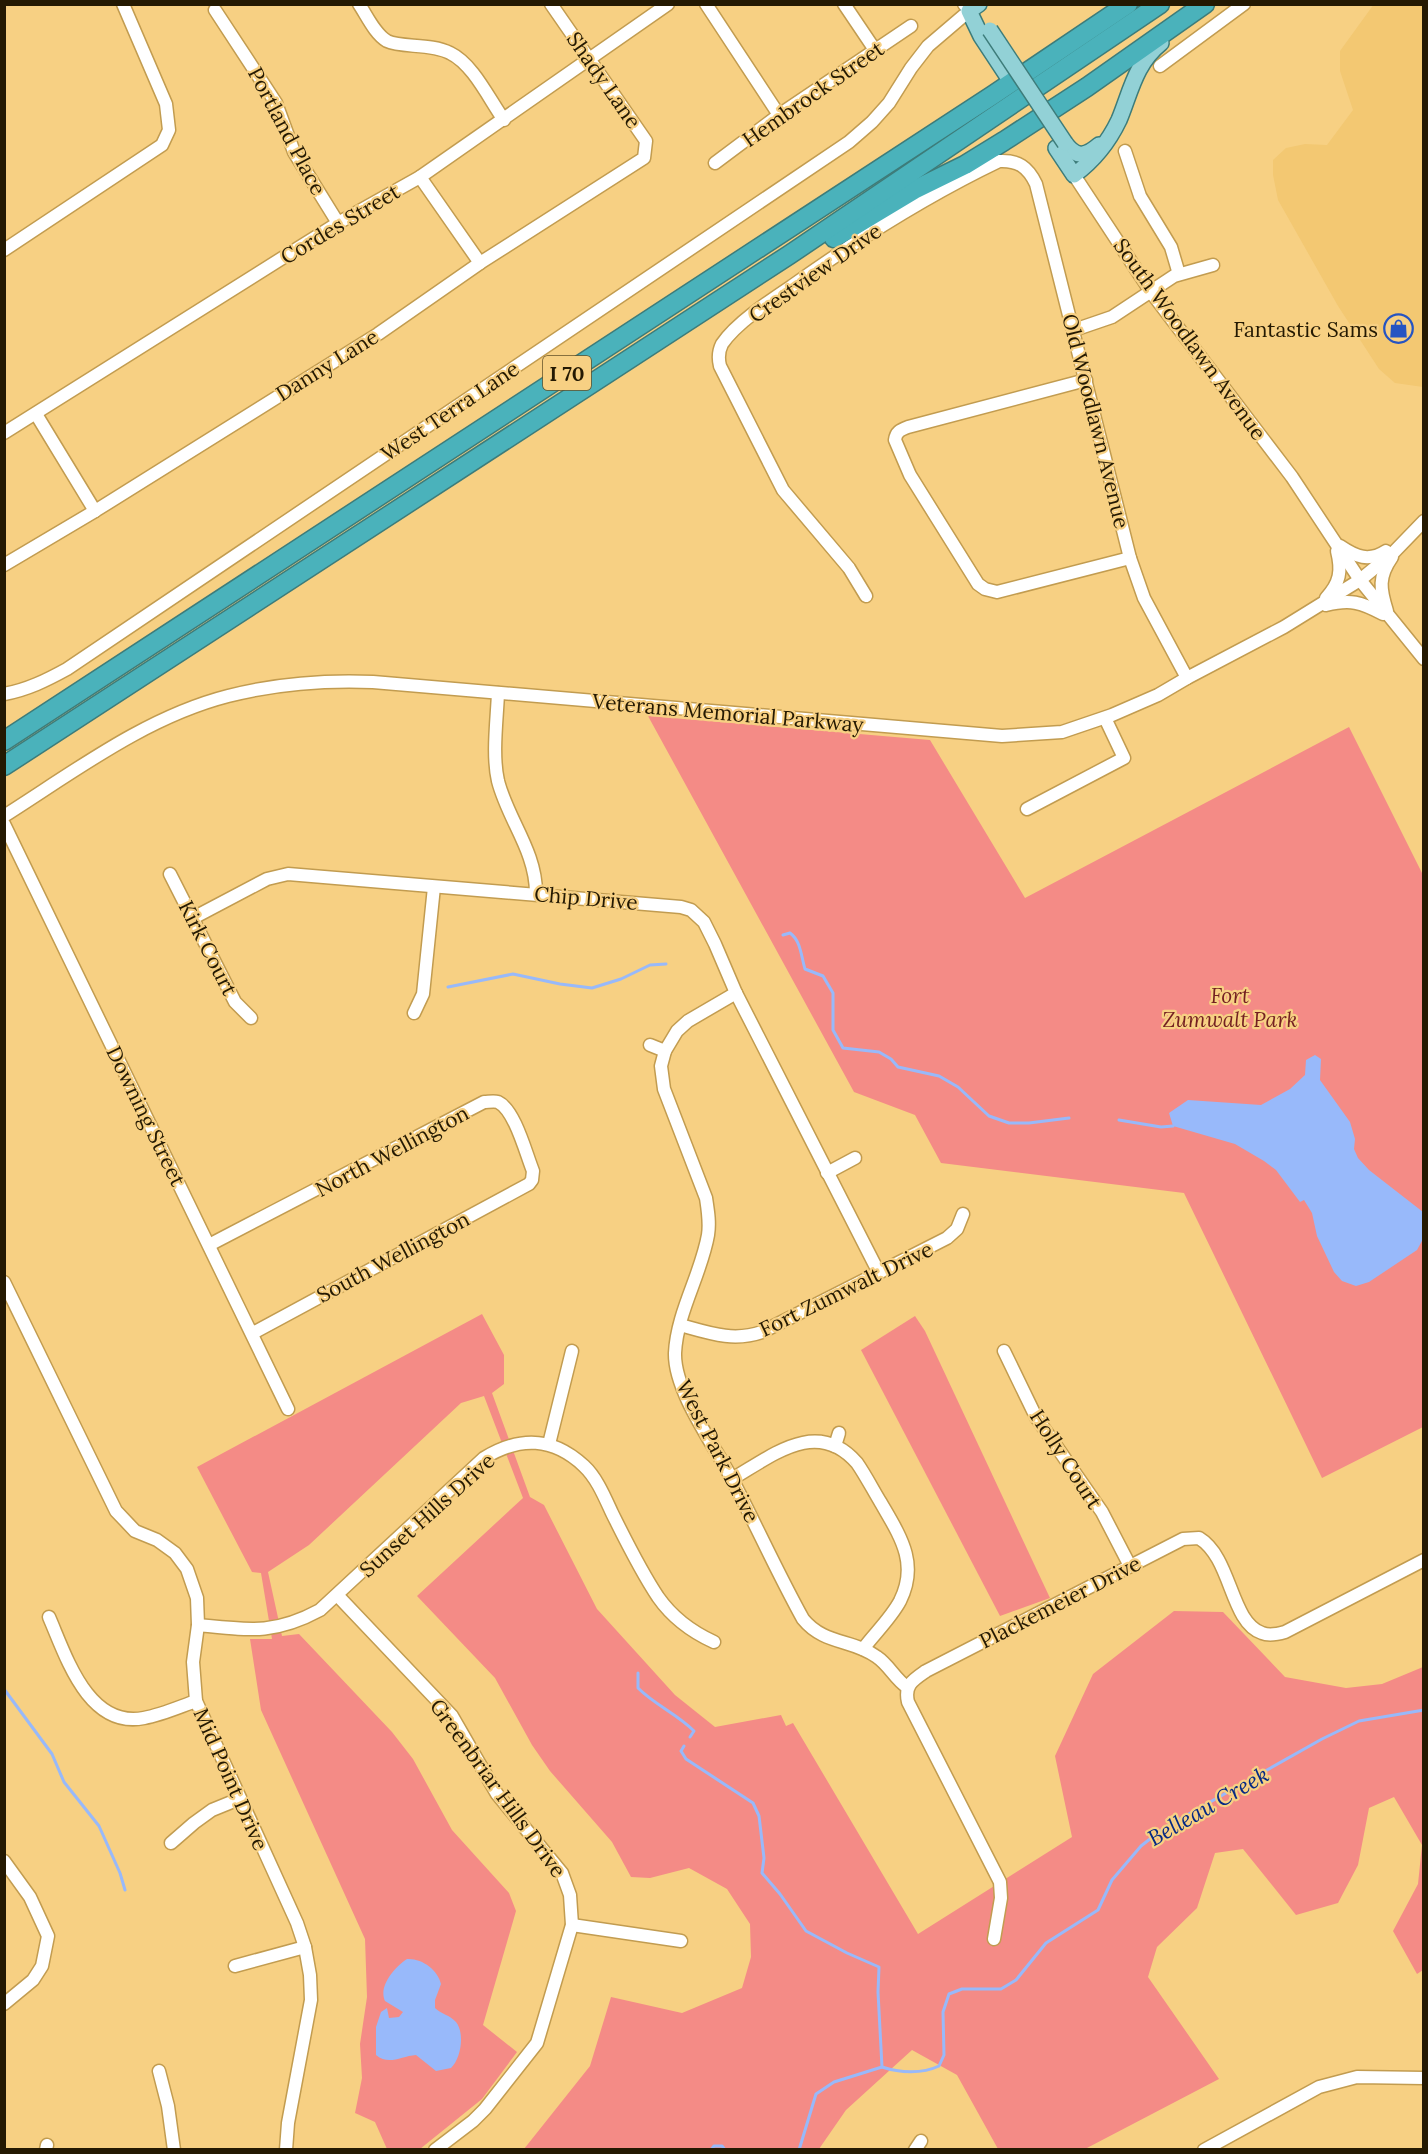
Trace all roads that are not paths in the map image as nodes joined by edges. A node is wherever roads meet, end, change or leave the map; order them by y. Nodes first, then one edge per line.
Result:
1 (123, 4) edge
2 (359, 4) edge
3 (551, 4) edge
4 (668, 4) edge
5 (706, 4) edge
6 (844, 4) edge
7 (989, 4) edge
8 (1128, 4) edge
9 (1160, 4) edge
10 (1205, 4) edge
11 (1215, 4) edge
12 (1244, 4) edge
13 (971, 7) edge
14 (215, 10) dead end
15 (911, 26) dead end
16 (985, 33) junction
17 (875, 50) junction
18 (590, 60) junction
19 (1160, 66) dead end
20 (779, 115) junction
21 (504, 120) junction
22 (1112, 134) junction
23 (1060, 146) junction
24 (1125, 151) dead end
25 (644, 158) joint
26 (1017, 162) joint
27 (715, 163) dead end
28 (1074, 175) junction
29 (420, 177) junction
30 (338, 223) junction
31 (4, 250) edge
32 (789, 255) junction
33 (480, 263) junction
34 (1213, 265) dead end
35 (1179, 274) junction
36 (1151, 292) junction
37 (1074, 330) junction
38 (1086, 380) junction
39 (36, 414) junction
40 (4, 433) edge
41 (95, 511) junction
42 (1424, 521) edge
43 (1405, 540) junction
44 (1334, 541) junction
45 (1130, 558) junction
46 (4, 565) edge
47 (1360, 580) junction
48 (866, 596) dead end
49 (1317, 607) junction
50 (1389, 618) junction
51 (1424, 659) edge
52 (1187, 678) junction
53 (498, 693) junction
54 (4, 694) edge
55 (1105, 718) junction
56 (4, 741) edge
57 (4, 766) edge
58 (1027, 809) dead end
59 (4, 816) edge
60 (4, 824) edge
61 (170, 874) dead end
62 (434, 887) junction
63 (536, 893) junction
64 (194, 918) junction
65 (736, 993) junction
66 (414, 1013) dead end
67 (251, 1018) dead end
68 (650, 1045) dead end
69 (665, 1051) junction
70 (855, 1158) dead end
71 (828, 1173) junction
72 (532, 1180) joint
73 (963, 1214) dead end
74 (209, 1245) junction
75 (879, 1273) junction
76 (4, 1282) edge
77 (680, 1325) junction
78 (253, 1333) junction
79 (572, 1351) dead end
80 (1004, 1351) dead end
81 (288, 1409) dead end
82 (839, 1433) dead end
83 (549, 1444) junction
84 (835, 1446) junction
85 (732, 1479) junction
86 (1424, 1560) edge
87 (1130, 1566) junction
88 (338, 1596) junction
89 (49, 1617) dead end
90 (198, 1625) junction
91 (714, 1642) dead end
92 (863, 1648) junction
93 (907, 1687) junction
94 (196, 1701) junction
95 (239, 1799) junction
96 (171, 1844) dead end
97 (4, 1861) edge
98 (572, 1925) junction
99 (994, 1939) dead end
100 (681, 1941) dead end
101 (305, 1947) junction
102 (235, 1966) dead end
103 (4, 2004) edge
104 (159, 2071) dead end
105 (1424, 2078) edge
106 (174, 2150) edge
107 (286, 2150) edge
108 (435, 2150) edge
109 (1204, 2150) edge

1 - 31 street
2 - 21 street
3 - 18 street, Shady Lane
4 - 18 street, Cordes Street
5 - 20 street
6 - 17 street
7 - 16 main road
8 - 56 highway, I 70
9 - 32 highway, I 70
10 - 32 highway
11 - 22 main road
12 - 19 street
13 - 16 main road, South Woodlawn Avenue
13 - 54 street, West Terra Lane
14 - 30 street, Portland Place
15 - 17 street, Hembrock Street
16 - 23 main road, South Woodlawn Avenue
17 - 20 street, Hembrock Street
18 - 21 street, Cordes Street
18 - 25 street, Shady Lane
20 - 27 street, Hembrock Street
21 - 29 street, Cordes Street
22 - 23 main road
22 - 28 main road
23 - 28 main road, South Woodlawn Avenue
24 - 35 street
25 - 33 street, Danny Lane
26 - 37 street, Old Woodlawn Avenue
26 - 48 street, Crestview Drive
28 - 36 street, South Woodlawn Avenue
29 - 30 street, Cordes Street
29 - 33 street
30 - 39 street, Cordes Street
32 - 57 highway, I 70
33 - 41 street, Danny Lane
34 - 35 street
35 - 36 street
36 - 37 street
36 - 44 street, South Woodlawn Avenue
37 - 38 street, Old Woodlawn Avenue
38 - 45 street, Old Woodlawn Avenue
38 - 45 street
39 - 40 street, Cordes Street
39 - 41 street
41 - 46 street, Danny Lane
42 - 43 street, Veterans Memorial Parkway
43 - 44 street
43 - 47 street, Veterans Memorial Parkway
43 - 50 street
44 - 47 street, South Woodlawn Avenue
44 - 49 street
45 - 52 street, Old Woodlawn Avenue
47 - 49 street, Veterans Memorial Parkway
47 - 50 street, South Woodlawn Avenue
49 - 50 street
49 - 52 street, Veterans Memorial Parkway
50 - 51 street, South Woodlawn Avenue
52 - 55 street, Veterans Memorial Parkway
53 - 55 street, Veterans Memorial Parkway
53 - 59 street, Veterans Memorial Parkway
53 - 63 street
55 - 58 street
60 - 74 street, Downing Street
61 - 64 street, Kirk Court
62 - 63 street, Chip Drive
62 - 64 street, Chip Drive
62 - 66 street
63 - 65 street, Chip Drive
64 - 67 street, Kirk Court
65 - 69 street
65 - 71 street, Chip Drive
68 - 69 street
69 - 77 street, West Park Drive
70 - 71 street
71 - 75 street, Chip Drive
72 - 74 street, North Wellington
72 - 78 street, South Wellington
73 - 75 street, Fort Zumwalt Drive
74 - 78 street, Downing Street
75 - 77 street, Fort Zumwalt Drive
76 - 90 street, Mid Point Drive
77 - 85 street, West Park Drive
78 - 81 street, Downing Street
79 - 83 street
80 - 87 street, Holly Court
82 - 84 street
83 - 88 street, Sunset Hills Drive
83 - 91 street, Sunset Hills Drive
84 - 85 street
84 - 92 street
85 - 92 street, West Park Drive
86 - 87 street, Plackemeier Drive
87 - 93 street, Plackemeier Drive
88 - 90 street, Sunset Hills Drive
88 - 98 street, Greenbriar Hills Drive
89 - 94 street
90 - 94 street, Mid Point Drive
92 - 93 street, West Park Drive
93 - 99 street
94 - 95 street, Mid Point Drive
95 - 96 street
95 - 101 street, Mid Point Drive
97 - 103 street
98 - 100 street
98 - 108 street, Greenbriar Hills Drive
101 - 102 street
101 - 107 street, Mid Point Drive
104 - 106 street
105 - 109 street

